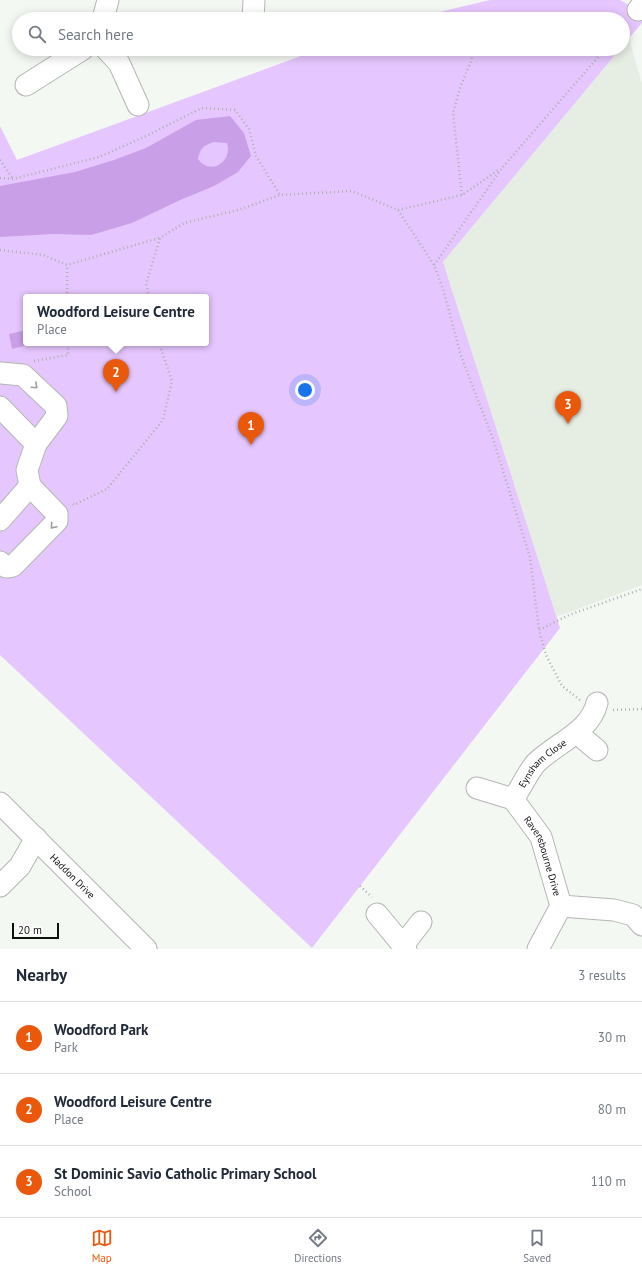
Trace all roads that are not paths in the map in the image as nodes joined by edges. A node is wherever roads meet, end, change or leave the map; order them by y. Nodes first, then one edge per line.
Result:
1 (108, 0) edge
2 (254, 0) edge
3 (105, 12) edge
4 (254, 12) edge
5 (72, 56) edge
6 (112, 56) edge
7 (26, 85) dead end
8 (138, 105) dead end
9 (0, 373) edge
10 (0, 407) edge
11 (36, 444) junction
12 (30, 486) junction
13 (0, 520) edge
14 (0, 562) edge
15 (596, 707) road end
16 (577, 732) junction
17 (597, 750) dead end
18 (477, 788) dead end
19 (514, 799) junction
20 (0, 803) edge
21 (36, 838) junction
22 (0, 886) edge
23 (561, 906) junction
24 (377, 914) dead end
25 (421, 922) dead end
26 (642, 925) edge
27 (405, 947) edge
28 (146, 949) edge
29 (538, 949) edge

1 - 3 street
2 - 4 street
5 - 7 street
6 - 8 street
9 -> 11 street
10 - 11 street
11 - 12 street
12 - 13 street
12 -> 14 street
15 - 16 street, Eynsham Close
16 - 17 street, Eynsham Close
16 - 19 street, Eynsham Close
18 - 19 street
19 - 23 street, Ravensbourne Drive
20 - 21 street, Haddon Drive
21 - 22 street
21 - 28 street, Haddon Drive
23 - 26 street
23 - 29 street, Ravensbourne Drive
24 - 27 street
25 - 27 street

